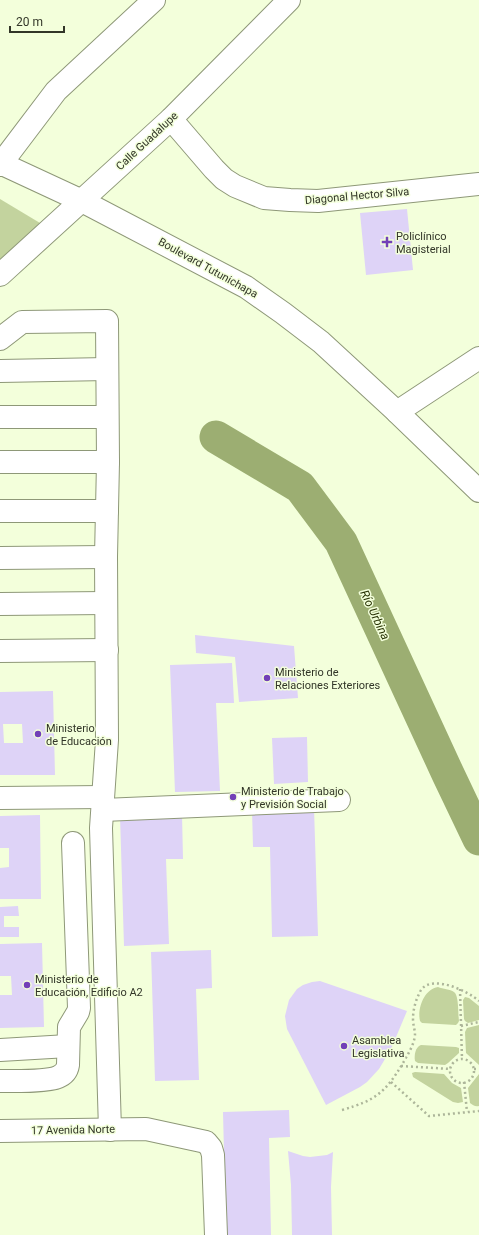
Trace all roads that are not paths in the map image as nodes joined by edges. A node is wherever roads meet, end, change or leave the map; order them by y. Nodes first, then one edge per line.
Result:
1 (154, 0) edge
2 (288, 0) edge
3 (171, 119) junction
4 (0, 164) edge
5 (479, 184) edge
6 (82, 201) junction
7 (0, 275) edge
8 (0, 339) edge
9 (479, 358) edge
10 (107, 369) junction
11 (0, 371) edge
12 (397, 412) junction
13 (0, 417) edge
14 (107, 417) junction
15 (0, 462) edge
16 (108, 462) junction
17 (479, 491) edge
18 (0, 511) edge
19 (106, 511) junction
20 (106, 557) junction
21 (0, 558) edge
22 (106, 603) junction
23 (0, 604) edge
24 (107, 650) junction
25 (0, 652) edge
26 (0, 798) edge
27 (339, 800) dead end
28 (103, 803) junction
29 (73, 843) dead end
30 (68, 1046) junction
31 (0, 1050) edge
32 (0, 1081) edge
33 (110, 1130) junction
34 (0, 1131) edge
35 (216, 1235) edge

1 - 4 street
2 - 3 street, Calle Guadalupe
3 - 5 street, Diagonal Hector Silva
3 - 6 street, Calle Guadalupe
4 - 6 street, Boulevard Tutunichapa
6 - 7 street, Calle Guadalupe
6 - 12 street, Boulevard Tutunichapa
8 - 10 street
9 - 12 street
10 - 11 street
10 - 14 street
12 - 17 street, Boulevard Tutunichapa
13 - 14 street
14 - 16 street
15 - 16 street
16 - 19 street
18 - 19 street
19 - 20 street
20 - 21 street
20 - 22 street
22 - 23 street
22 - 24 street
24 - 25 street
24 - 28 street
26 - 28 street
27 - 28 street
28 - 33 street
29 - 30 street
30 - 31 street
30 - 32 street
33 - 34 street, 17 Avenida Norte
33 - 35 street, 17 Avenida Norte

